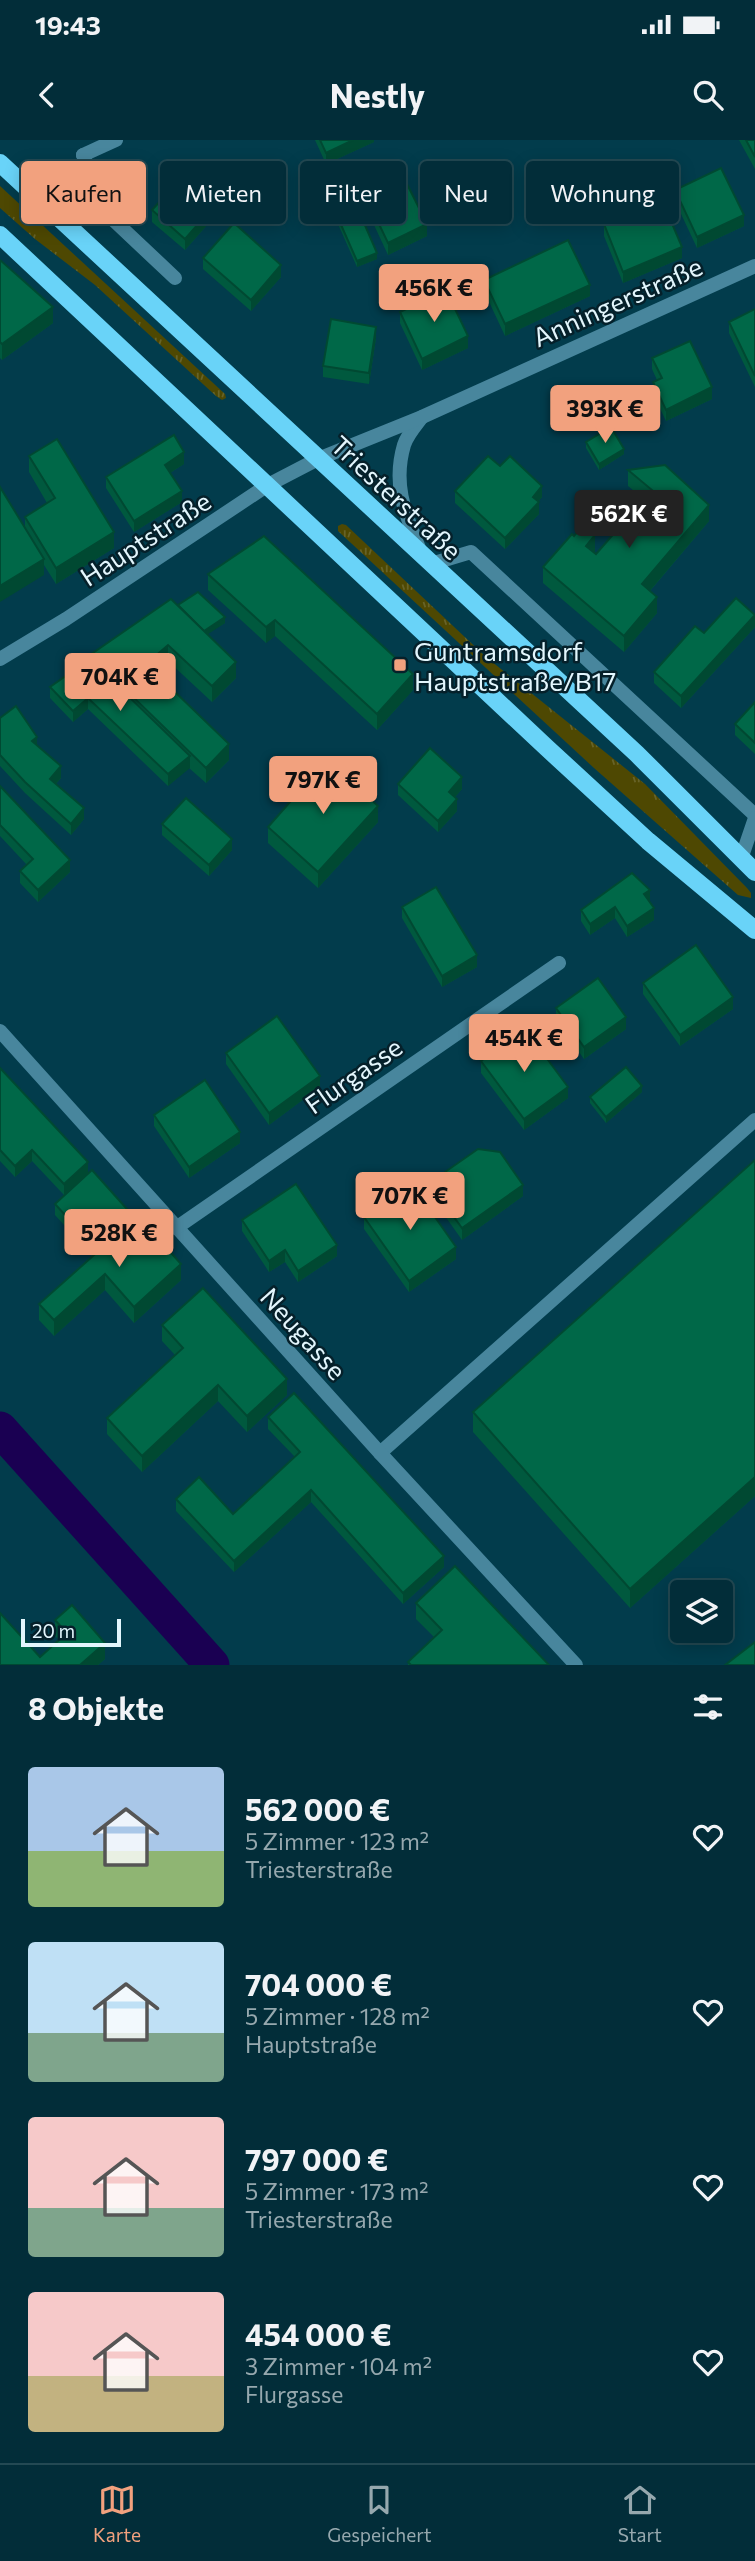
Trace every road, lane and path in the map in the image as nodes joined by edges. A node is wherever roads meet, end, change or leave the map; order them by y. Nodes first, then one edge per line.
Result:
1 (116, 140) edge
2 (0, 163) edge
3 (0, 235) edge
4 (755, 266) edge
5 (176, 278) dead end
6 (422, 417) junction
7 (318, 459) junction
8 (268, 485) junction
9 (426, 559) junction
10 (0, 659) edge
11 (755, 817) edge
12 (741, 859) junction
13 (755, 872) edge
14 (755, 930) edge
15 (558, 963) dead end
16 (0, 1031) edge
17 (755, 1120) edge
18 (176, 1228) junction
19 (380, 1453) junction
20 (576, 1665) edge

1 - 5 street
2 - 7 main road, Triesterstraße
3 - 8 main road
4 - 6 street, Anningerstraße
6 - 7 street, Anningerstraße
6 - 9 street
7 - 8 street, Hauptstraße
7 - 9 main road, Triesterstraße
8 - 10 street, Hauptstraße
8 - 14 main road
9 - 11 street
9 - 12 main road, Triesterstraße
11 - 12 street
12 - 13 main road, Triesterstraße
15 - 18 street, Flurgasse
16 - 18 street, Neugasse
17 - 19 street
18 - 19 street, Neugasse
19 - 20 street, Neugasse

